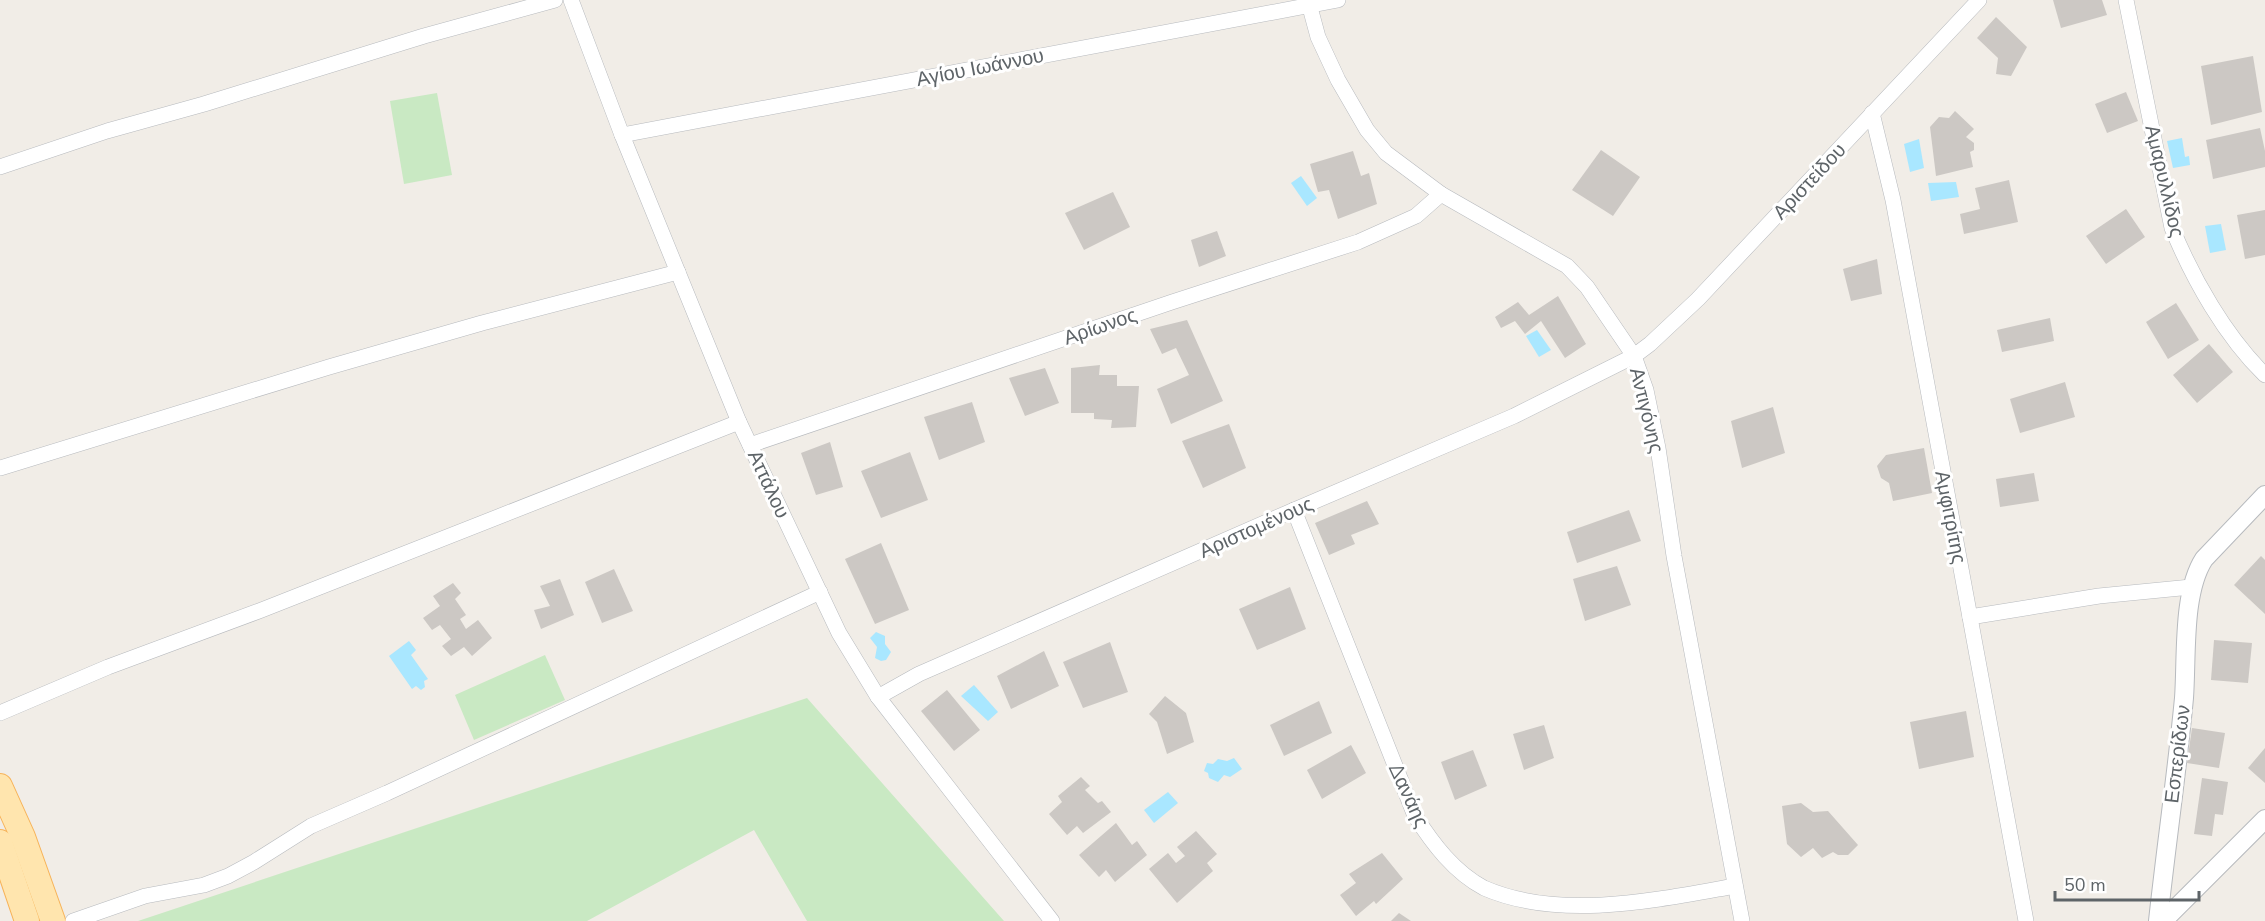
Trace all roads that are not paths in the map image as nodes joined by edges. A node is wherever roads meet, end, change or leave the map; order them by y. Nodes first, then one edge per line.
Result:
1 (555, 0) edge
2 (571, 0) edge
3 (1338, 0) edge
4 (1979, 0) edge
5 (2126, 0) edge
6 (1308, 3) edge
7 (1872, 113) junction
8 (622, 135) junction
9 (0, 167) edge
10 (1441, 194) junction
11 (678, 272) junction
12 (1634, 356) junction
13 (2265, 375) edge
14 (739, 422) junction
15 (750, 445) junction
16 (0, 468) edge
17 (2265, 495) edge
18 (1294, 510) junction
19 (2191, 587) junction
20 (820, 592) junction
21 (1970, 617) junction
22 (878, 697) junction
23 (0, 713) edge
24 (0, 786) edge
25 (2265, 819) edge
26 (0, 842) edge
27 (1735, 886) junction
28 (27, 921) edge
29 (53, 921) edge
30 (73, 921) edge
31 (1052, 921) edge
32 (1742, 921) edge
33 (2026, 921) edge
34 (2158, 921) edge
35 (2163, 921) edge

1 - 9 street
2 - 8 street, Αττάλου
3 - 6 street, Αγίου Ιωάννου
4 - 7 street, Αριστείδου
5 - 13 street, Αμαρυλλίδος
6 - 8 street, Αγίου Ιωάννου
6 - 10 street, Αντιγόνης
7 - 12 street, Αριστείδου
7 - 21 street, Αμφιτρίτης
8 - 11 street, Αττάλου
10 - 12 street, Αντιγόνης
10 - 15 street, Αρίωνος
11 - 14 street, Αττάλου
11 - 16 street
12 - 18 street, Αριστομένους
12 - 27 street, Αντιγόνης
14 - 15 street, Αττάλου
14 - 23 street
15 - 20 street, Αττάλου
17 - 19 street
18 - 22 street, Αριστομένους
18 - 27 street, Δανάης
19 - 21 street
19 - 34 street, Εσπερίδων
20 - 22 street, Αττάλου
20 - 30 street
21 - 33 street, Αμφιτρίτης
22 - 31 street, Αττάλου
24 - 29 main road
25 - 35 street
26 - 28 main road
27 - 32 street, Αντιγόνης

